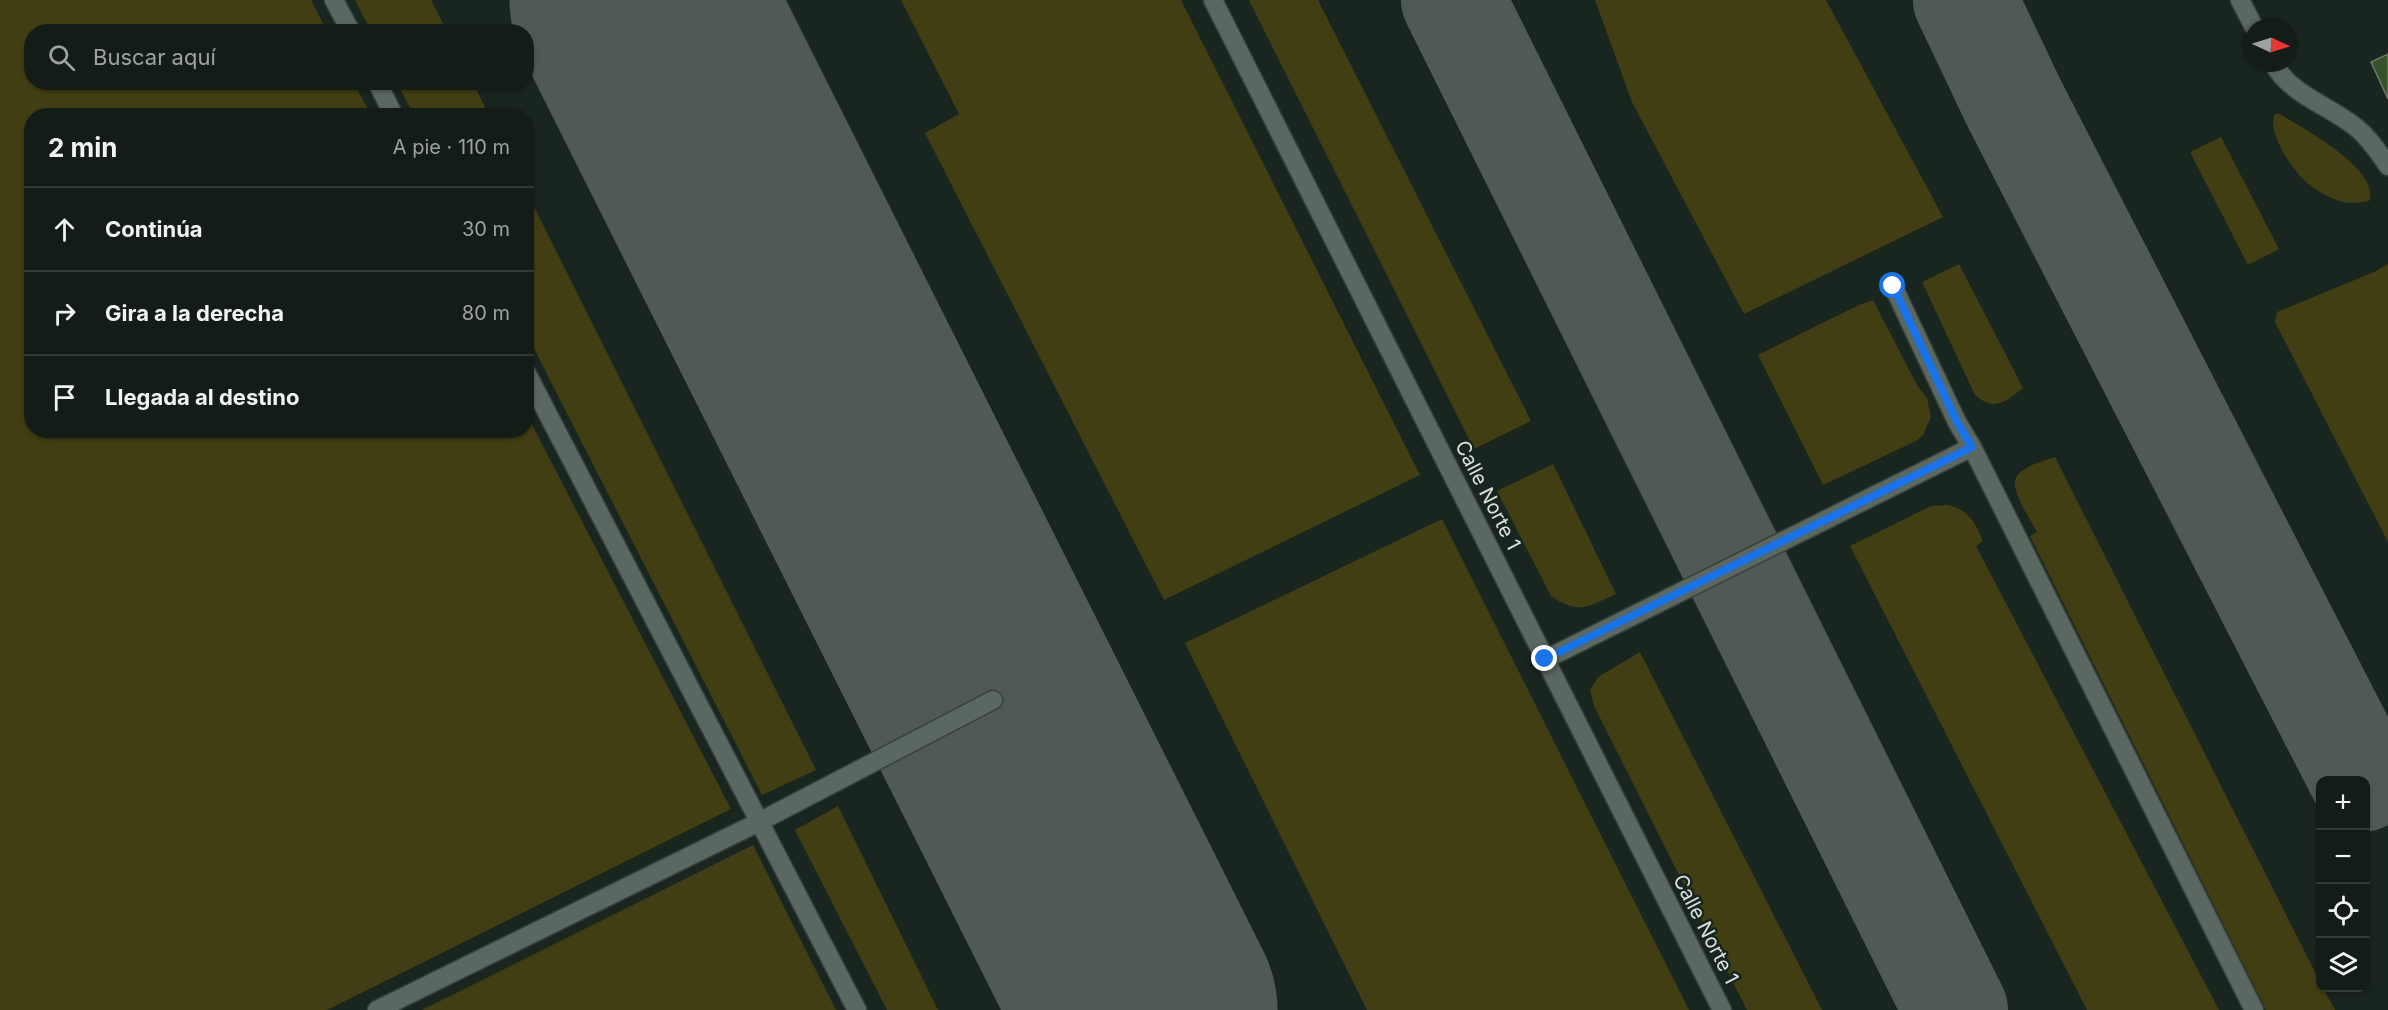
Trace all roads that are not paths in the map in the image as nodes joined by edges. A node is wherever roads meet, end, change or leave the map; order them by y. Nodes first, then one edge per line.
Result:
1 (334, 0) edge
2 (1213, 0) edge
3 (2240, 0) edge
4 (2249, 18) edge
5 (347, 24) edge
6 (2278, 72) edge
7 (381, 90) edge
8 (390, 108) edge
9 (2388, 166) edge
10 (1893, 286) dead end
11 (534, 387) edge
12 (1972, 447) junction
13 (1545, 659) junction
14 (993, 700) dead end
15 (759, 822) junction
16 (376, 1010) edge
17 (857, 1010) edge
18 (1722, 1010) edge
19 (2254, 1010) edge

1 - 5 lane
2 - 13 lane, Calle Norte 1
3 - 4 lane
6 - 9 lane
7 - 8 lane
10 - 12 lane
11 - 15 lane
12 - 13 lane
12 - 19 lane
13 - 18 lane, Calle Norte 1
14 - 15 lane
15 - 16 lane
15 - 17 lane

